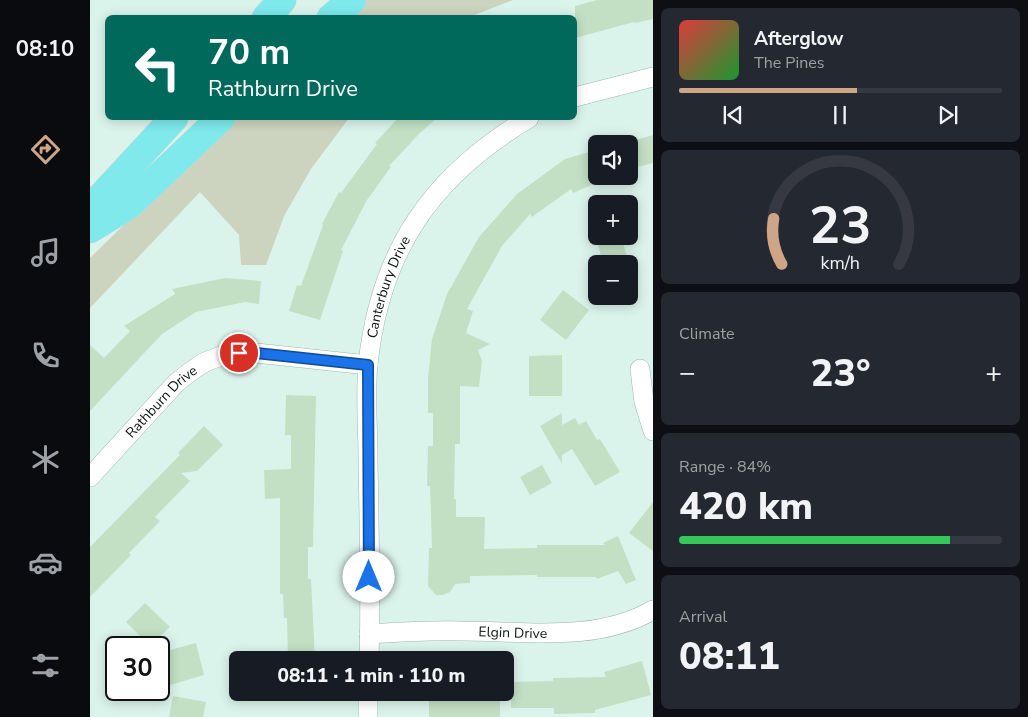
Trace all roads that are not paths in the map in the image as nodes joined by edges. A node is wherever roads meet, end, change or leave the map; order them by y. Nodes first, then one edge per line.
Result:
1 (282, 0) edge
2 (352, 0) edge
3 (269, 15) edge
4 (334, 15) edge
5 (653, 77) edge
6 (577, 96) edge
7 (172, 120) edge
8 (219, 120) edge
9 (526, 120) edge
10 (90, 209) edge
11 (90, 229) edge
12 (368, 365) junction
13 (640, 369) dead end
14 (653, 431) edge
15 (90, 477) edge
16 (653, 610) edge
17 (370, 634) junction
18 (369, 651) edge
19 (368, 701) edge
20 (368, 717) edge

1 - 3 main road
2 - 4 main road
5 - 6 street
7 - 10 main road
8 - 11 main road
9 - 12 street, Canterbury Drive
12 - 15 street, Rathburn Drive
12 - 17 street, Canterbury Drive
13 - 14 street
16 - 17 street, Elgin Drive
17 - 18 street, Canterbury Drive
19 - 20 street

